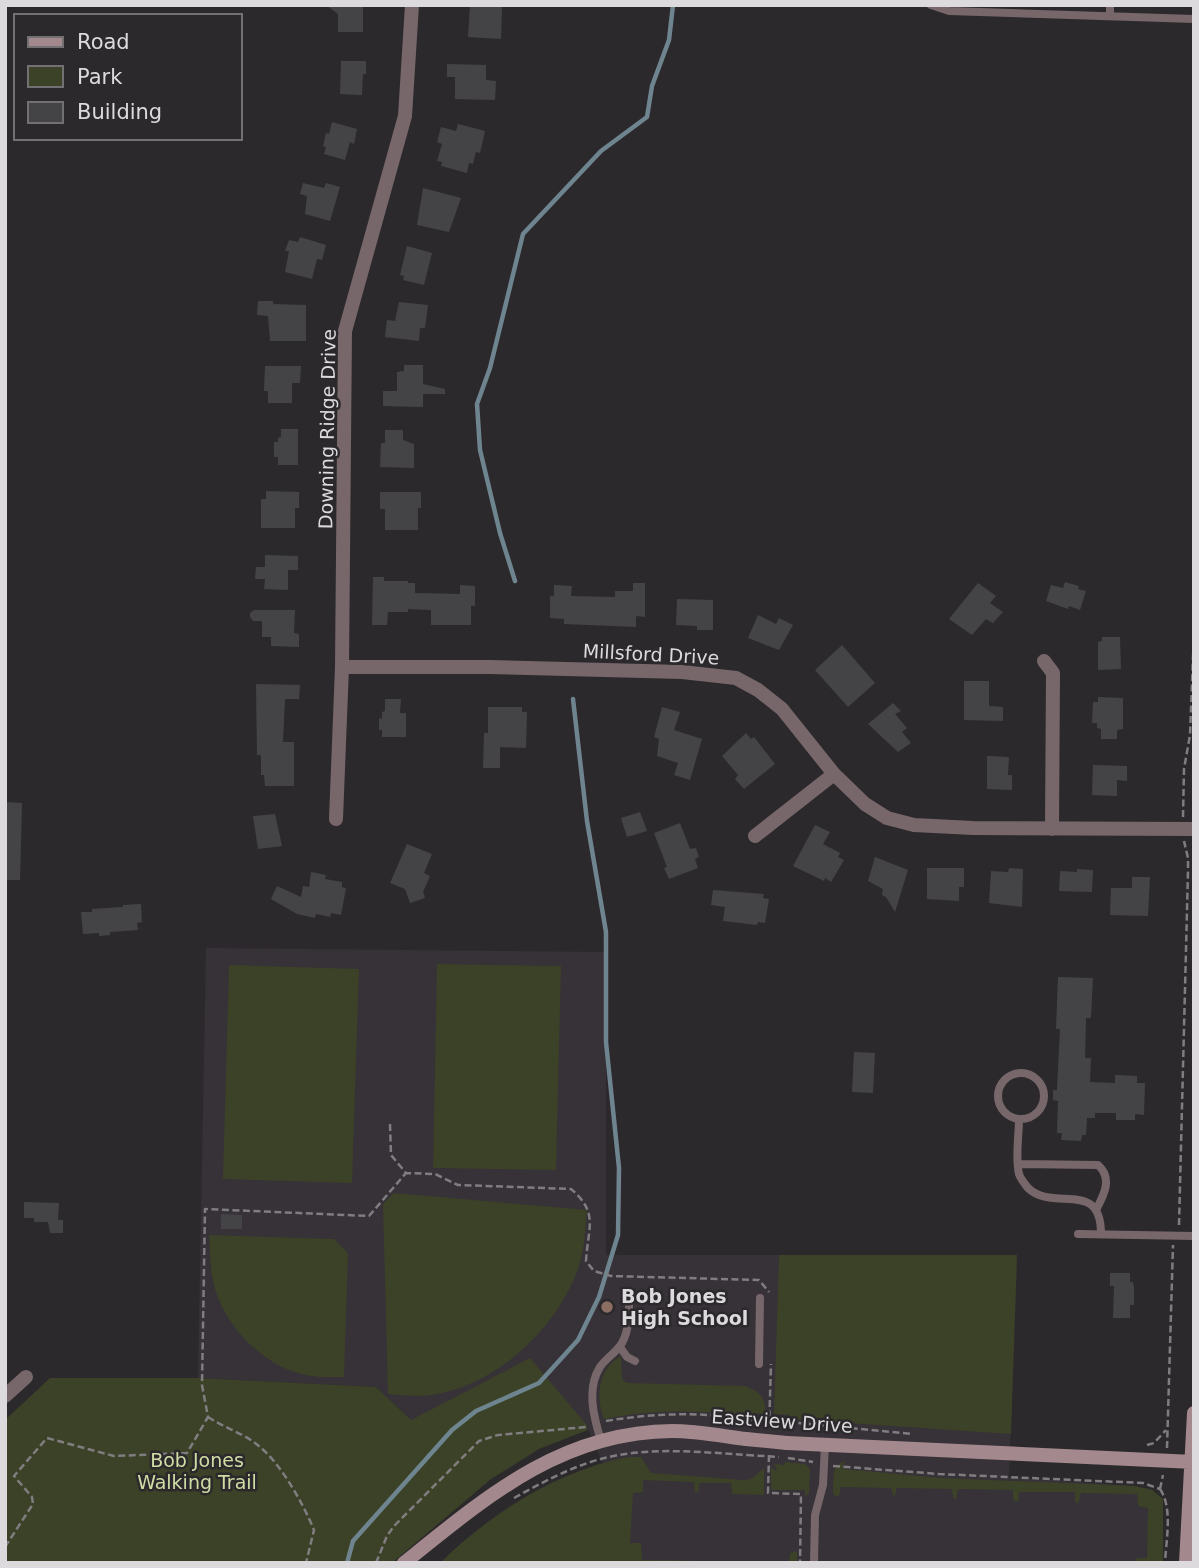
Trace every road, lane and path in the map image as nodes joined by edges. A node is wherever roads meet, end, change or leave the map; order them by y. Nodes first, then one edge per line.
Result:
1 (412, 5) edge
2 (932, 5) edge
3 (1110, 5) edge
4 (1110, 16) junction
5 (1194, 19) edge
6 (1194, 631) edge
7 (1044, 661) dead end
8 (342, 667) junction
9 (834, 774) junction
10 (1183, 816) dead end
11 (336, 819) dead end
12 (1052, 829) junction
13 (1194, 829) edge
14 (755, 836) dead end
15 (1184, 844) dead end
16 (1019, 1119) junction
17 (390, 1124) dead end
18 (1019, 1164) junction
19 (407, 1173) junction
20 (1096, 1210) junction
21 (1078, 1234) dead end
22 (1101, 1234) junction
23 (1176, 1236) junction
24 (1194, 1236) edge
25 (629, 1296) dead end
26 (760, 1298) dead end
27 (772, 1299) dead end
28 (621, 1347) junction
29 (771, 1361) dead end
30 (635, 1362) dead end
31 (759, 1364) dead end
32 (26, 1377) dead end
33 (5, 1396) edge
34 (1194, 1413) edge
35 (208, 1417) junction
36 (749, 1419) dead end
37 (918, 1434) dead end
38 (769, 1440) dead end
39 (601, 1441) junction
40 (825, 1445) junction
41 (1147, 1445) dead end
42 (786, 1450) junction
43 (769, 1453) dead end
44 (1193, 1462) edge
45 (824, 1464) junction
46 (508, 1502) dead end
47 (5, 1547) edge
48 (306, 1563) edge
49 (404, 1563) edge
50 (800, 1563) edge
51 (814, 1563) edge
52 (1165, 1563) edge
53 (1186, 1563) edge

1 - 8 street, Downing Ridge Drive
2 - 4 lane
3 - 4 lane
4 - 5 lane
6 - 10 path
7 - 12 street
8 - 9 street, Millsford Drive
8 - 11 street, Downing Ridge Drive
9 - 12 street, Millsford Drive
9 - 14 street
12 - 13 street, Millsford Drive
15 - 23 path
16 - 16 lane
16 - 18 lane
17 - 19 path
18 - 20 lane
18 - 20 lane
19 - 27 path
19 - 35 path
20 - 22 lane
21 - 22 lane
22 - 23 lane
23 - 24 lane
23 - 41 path
25 - 28 lane
26 - 31 lane
28 - 30 lane
28 - 39 lane
29 - 38 path
32 - 33 street
34 - 44 street
35 - 47 path
35 - 48 path
36 - 37 path, bridge
39 - 42 street, Eastview Drive, bridge
39 - 49 street, Eastview Drive
40 - 42 street, Eastview Drive
40 - 44 street, Eastview Drive
40 - 45 lane
42 - 45 path
42 - 46 path, bridge
43 - 50 path
44 - 53 street
45 - 51 lane
45 - 52 path

